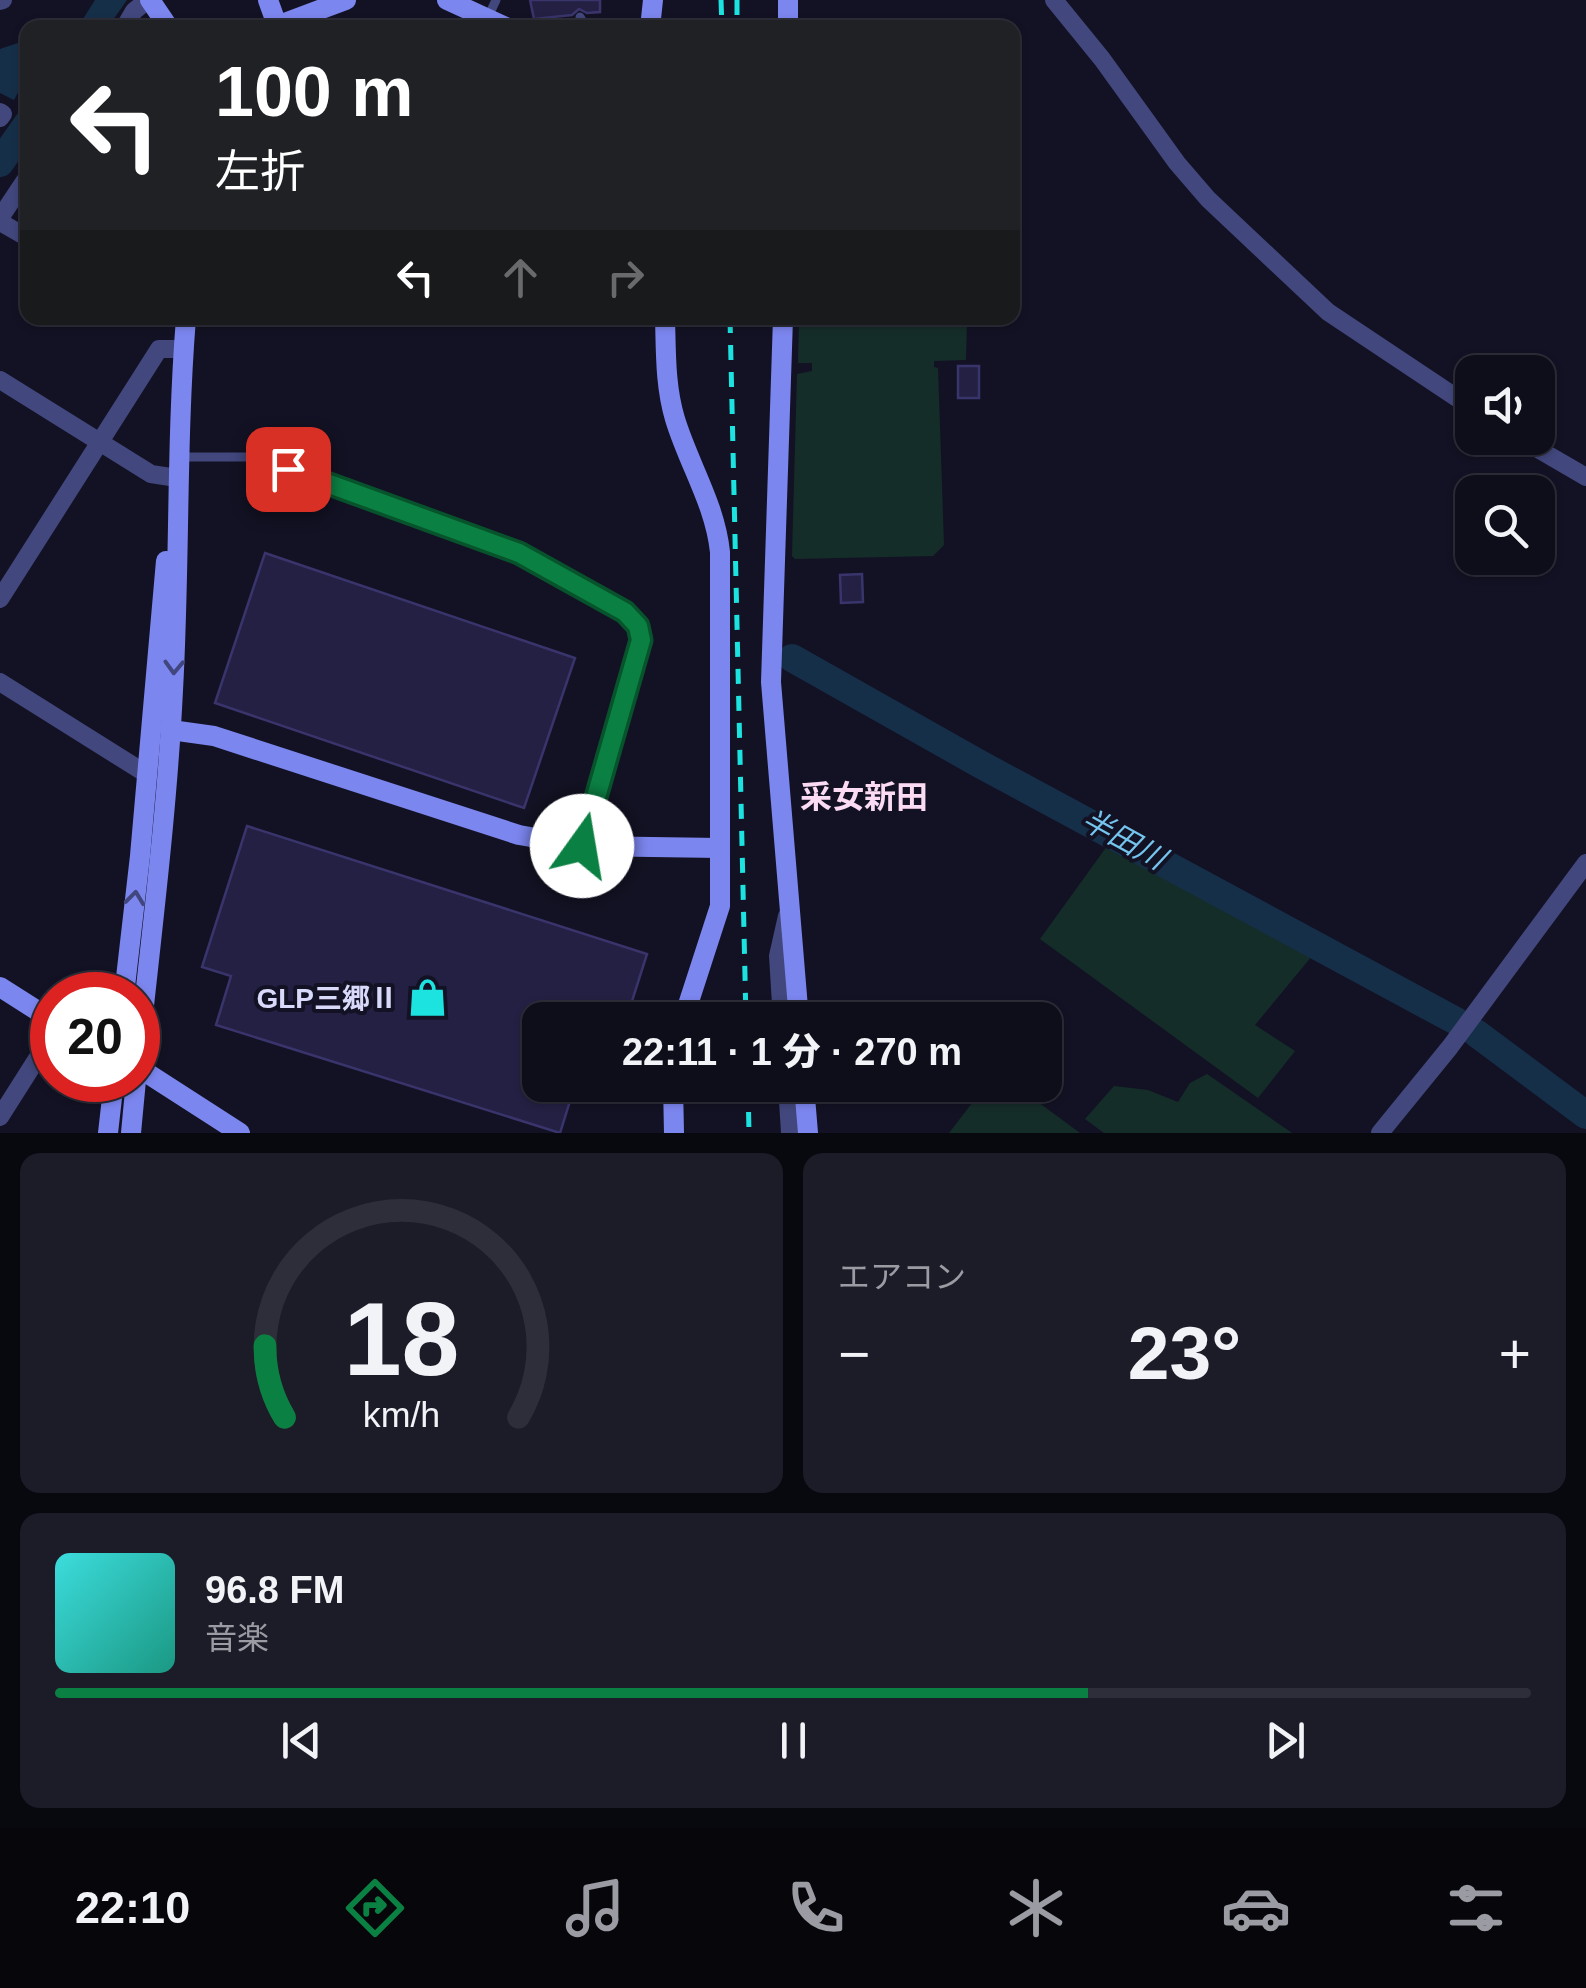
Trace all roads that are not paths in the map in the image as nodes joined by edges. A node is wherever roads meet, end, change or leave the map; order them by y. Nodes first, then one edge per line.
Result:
1 (149, 0) edge
2 (346, 0) edge
3 (447, 0) edge
4 (1054, 0) edge
5 (492, 9) edge
6 (129, 20) edge
7 (291, 20) edge
8 (20, 189) edge
9 (0, 220) edge
10 (186, 325) edge
11 (665, 325) edge
12 (783, 325) edge
13 (184, 350) junction
14 (0, 380) edge
15 (1455, 397) edge
16 (99, 442) junction
17 (1548, 455) edge
18 (178, 467) junction
19 (1586, 477) edge
20 (176, 500) junction
21 (0, 599) edge
22 (0, 682) edge
23 (170, 730) junction
24 (148, 775) junction
25 (582, 846) junction
26 (720, 848) junction
27 (1586, 863) edge
28 (789, 906) junction
29 (127, 972) edge
30 (148, 972) edge
31 (0, 987) edge
32 (689, 1002) edge
33 (781, 1002) edge
34 (797, 1002) edge
35 (30, 1006) edge
36 (30, 1070) edge
37 (160, 1081) edge
38 (160, 1098) edge
39 (112, 1102) edge
40 (134, 1102) edge
41 (674, 1102) edge
42 (788, 1102) edge
43 (805, 1102) edge
44 (0, 1117) edge
45 (108, 1133) edge
46 (131, 1133) edge
47 (216, 1133) edge
48 (240, 1133) edge
49 (674, 1133) edge
50 (790, 1133) edge
51 (808, 1133) edge
52 (1380, 1133) edge

1 - 6 street
2 - 7 street
3 - 5 street
4 - 15 street
8 - 9 street
10 - 13 street
11 - 26 street
12 - 28 street
13 - 16 street
13 - 18 street
14 - 16 street
16 - 18 street
16 - 21 street
17 - 19 street
18 - 20 street
18 - 25 lane
20 -> 23 street
20 - 24 street
22 - 24 street
23 - 25 street
23 - 30 street
29 -> 24 street
25 - 26 street
26 - 32 street
27 - 52 street
28 - 33 street
28 - 34 street
31 - 35 street
36 - 44 street
37 - 48 street
38 - 47 street
39 - 45 street
40 - 46 street
41 - 49 street
42 - 50 street
43 - 51 street

